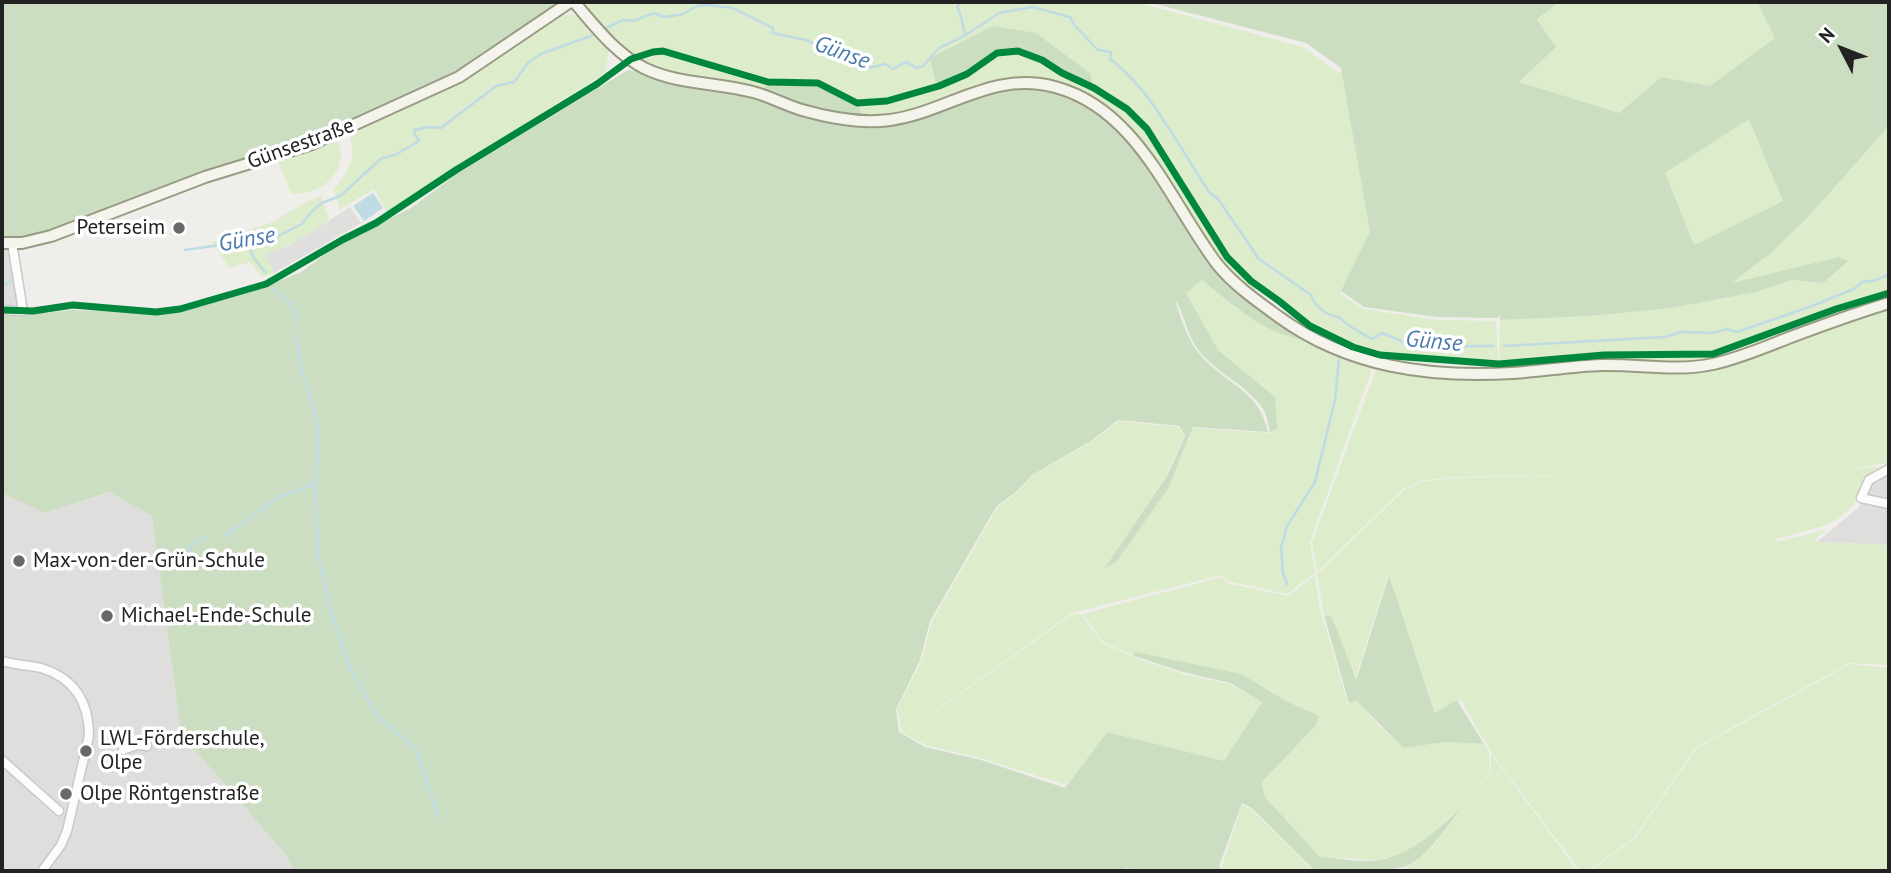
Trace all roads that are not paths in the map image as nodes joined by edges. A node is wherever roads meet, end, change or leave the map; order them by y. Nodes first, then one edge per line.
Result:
1 (572, 2) edge
2 (7, 243) edge
3 (1889, 303) edge
4 (2, 310) edge
5 (1889, 469) edge
6 (1889, 504) edge
7 (2, 661) edge
8 (148, 746) dead end
9 (123, 750) dead end
10 (2, 760) edge
11 (59, 811) dead end
12 (42, 871) edge

1 - 2 street, Günsestraße
1 - 3 street
2 - 4 street, Günsestraße
5 - 6 street
7 - 12 street
8 - 9 street
10 - 11 street

